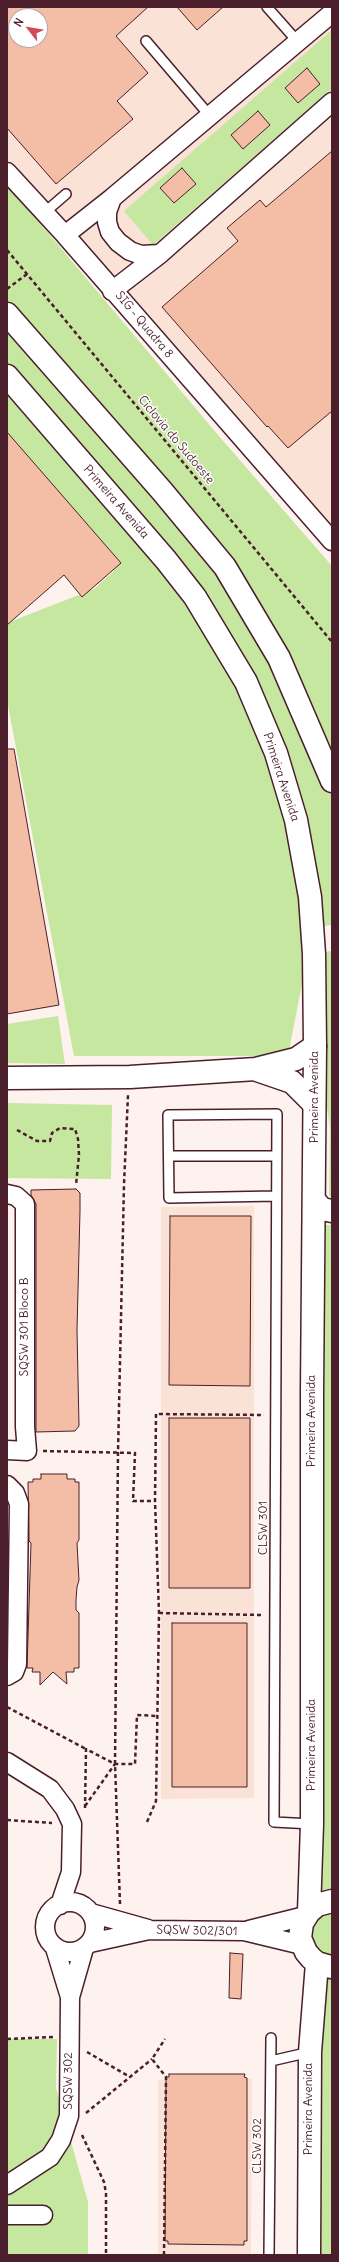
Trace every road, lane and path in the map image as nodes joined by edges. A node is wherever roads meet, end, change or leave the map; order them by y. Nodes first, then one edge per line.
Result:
1 (268, 7) edge
2 (332, 13) edge
3 (146, 42) dead end
4 (298, 42) junction
5 (332, 102) edge
6 (210, 116) junction
7 (7, 172) edge
8 (66, 194) dead end
9 (112, 198) junction
10 (44, 213) junction
11 (64, 235) junction
12 (7, 250) edge
13 (160, 254) junction
14 (27, 274) junction
15 (7, 289) edge
16 (112, 291) junction
17 (7, 314) edge
18 (7, 376) edge
19 (332, 541) edge
20 (332, 642) edge
21 (332, 780) edge
22 (323, 949) edge
23 (315, 1046) junction
24 (256, 1069) junction
25 (130, 1077) junction
26 (7, 1078) edge
27 (314, 1104) junction
28 (17, 1130) dead end
29 (169, 1156) junction
30 (277, 1156) junction
31 (76, 1185) dead end
32 (7, 1194) edge
33 (276, 1196) junction
34 (314, 1200) junction
35 (332, 1212) edge
36 (276, 1415) junction
37 (7, 1450) edge
38 (27, 1451) junction
39 (118, 1452) junction
40 (7, 1485) edge
41 (156, 1500) junction
42 (159, 1613) junction
43 (276, 1615) junction
44 (7, 1676) edge
45 (7, 1707) edge
46 (157, 1716) junction
47 (86, 1749) dead end
48 (7, 1762) edge
49 (115, 1764) junction
50 (85, 1807) dead end
51 (147, 1822) dead end
52 (312, 1824) junction
53 (71, 1872) junction
54 (332, 1901) edge
55 (60, 1905) junction
56 (86, 1909) junction
57 (307, 1914) junction
58 (121, 1921) junction
59 (149, 1930) junction
60 (244, 1931) junction
61 (87, 1945) junction
62 (302, 1945) junction
63 (55, 1948) junction
64 (325, 1965) edge
65 (70, 1997) junction
66 (7, 2038) edge
67 (271, 2038) dead end
68 (69, 2039) junction
69 (165, 2039) dead end
70 (310, 2052) junction
71 (152, 2059) junction
72 (271, 2061) junction
73 (130, 2077) junction
74 (72, 2119) junction
75 (7, 2185) edge
76 (7, 2215) edge
77 (43, 2215) dead end
78 (106, 2255) edge
79 (164, 2255) edge
80 (269, 2255) edge
81 (309, 2255) edge

1 - 4 lane
2 - 4 street
3 - 6 lane
4 - 6 street
5 - 13 street, SIG - Quadra 8
6 - 9 street
7 - 10 street
8 - 10 lane
9 - 11 street
9 - 13 street
10 - 11 street
11 - 16 street
12 - 14 path, Ciclovia do Sudoeste
13 - 16 street, SIG - Quadra 8
14 - 15 path
14 - 20 path, Ciclovia do Sudoeste
16 - 19 street, SIG - Quadra 8
17 - 21 main road
18 - 22 main road, Primeira Avenida
22 - 23 main road, Primeira Avenida
23 - 24 main road
23 - 27 main road, Primeira Avenida
24 - 25 main road
24 - 27 main road
25 - 26 main road
25 - 39 path
27 - 34 main road, Primeira Avenida
28 - 31 path
29 - 30 lane
29 - 30 lane, CLSW 301
29 - 33 lane
30 - 33 lane, CLSW 301
32 - 38 street, SQSW 301 Bloco B
33 - 36 lane, CLSW 301
34 - 35 main road
34 - 52 main road, Primeira Avenida
36 - 41 path
36 - 43 lane, CLSW 301
37 - 38 street
38 - 39 path
39 - 41 path
39 - 49 path
40 - 44 street
41 - 42 path
42 - 43 path
42 - 46 path
43 - 52 lane, CLSW 301
45 - 47 path
46 - 49 path
46 - 51 path
48 - 53 street
49 - 50 path
49 - 58 path
52 - 57 main road, Primeira Avenida
53 - 55 street
53 - 56 street
54 - 57 main road
55 - 56 street
55 - 63 street
56 - 58 street, SQSW 302/301
56 - 61 street
57 - 60 street, SQSW 302/301
57 - 62 main road, Primeira Avenida
58 - 59 street, SQSW 302/301
59 - 60 street, SQSW 302/301
59 - 61 street, SQSW 302/301
60 - 62 street, SQSW 302/301
61 - 63 street
61 - 65 street, SQSW 302
62 - 64 main road
63 - 65 street, SQSW 302
64 - 70 main road, Primeira Avenida
65 - 68 street, SQSW 302
66 - 68 path
67 - 72 lane, CLSW 302
68 - 73 path
68 - 74 street, SQSW 302
69 - 71 path
70 - 72 lane
70 - 81 main road, Primeira Avenida
71 - 73 path
71 - 79 path
72 - 80 lane, CLSW 302
73 - 74 path
74 - 75 street, SQSW 302
74 - 78 path
76 - 77 street

